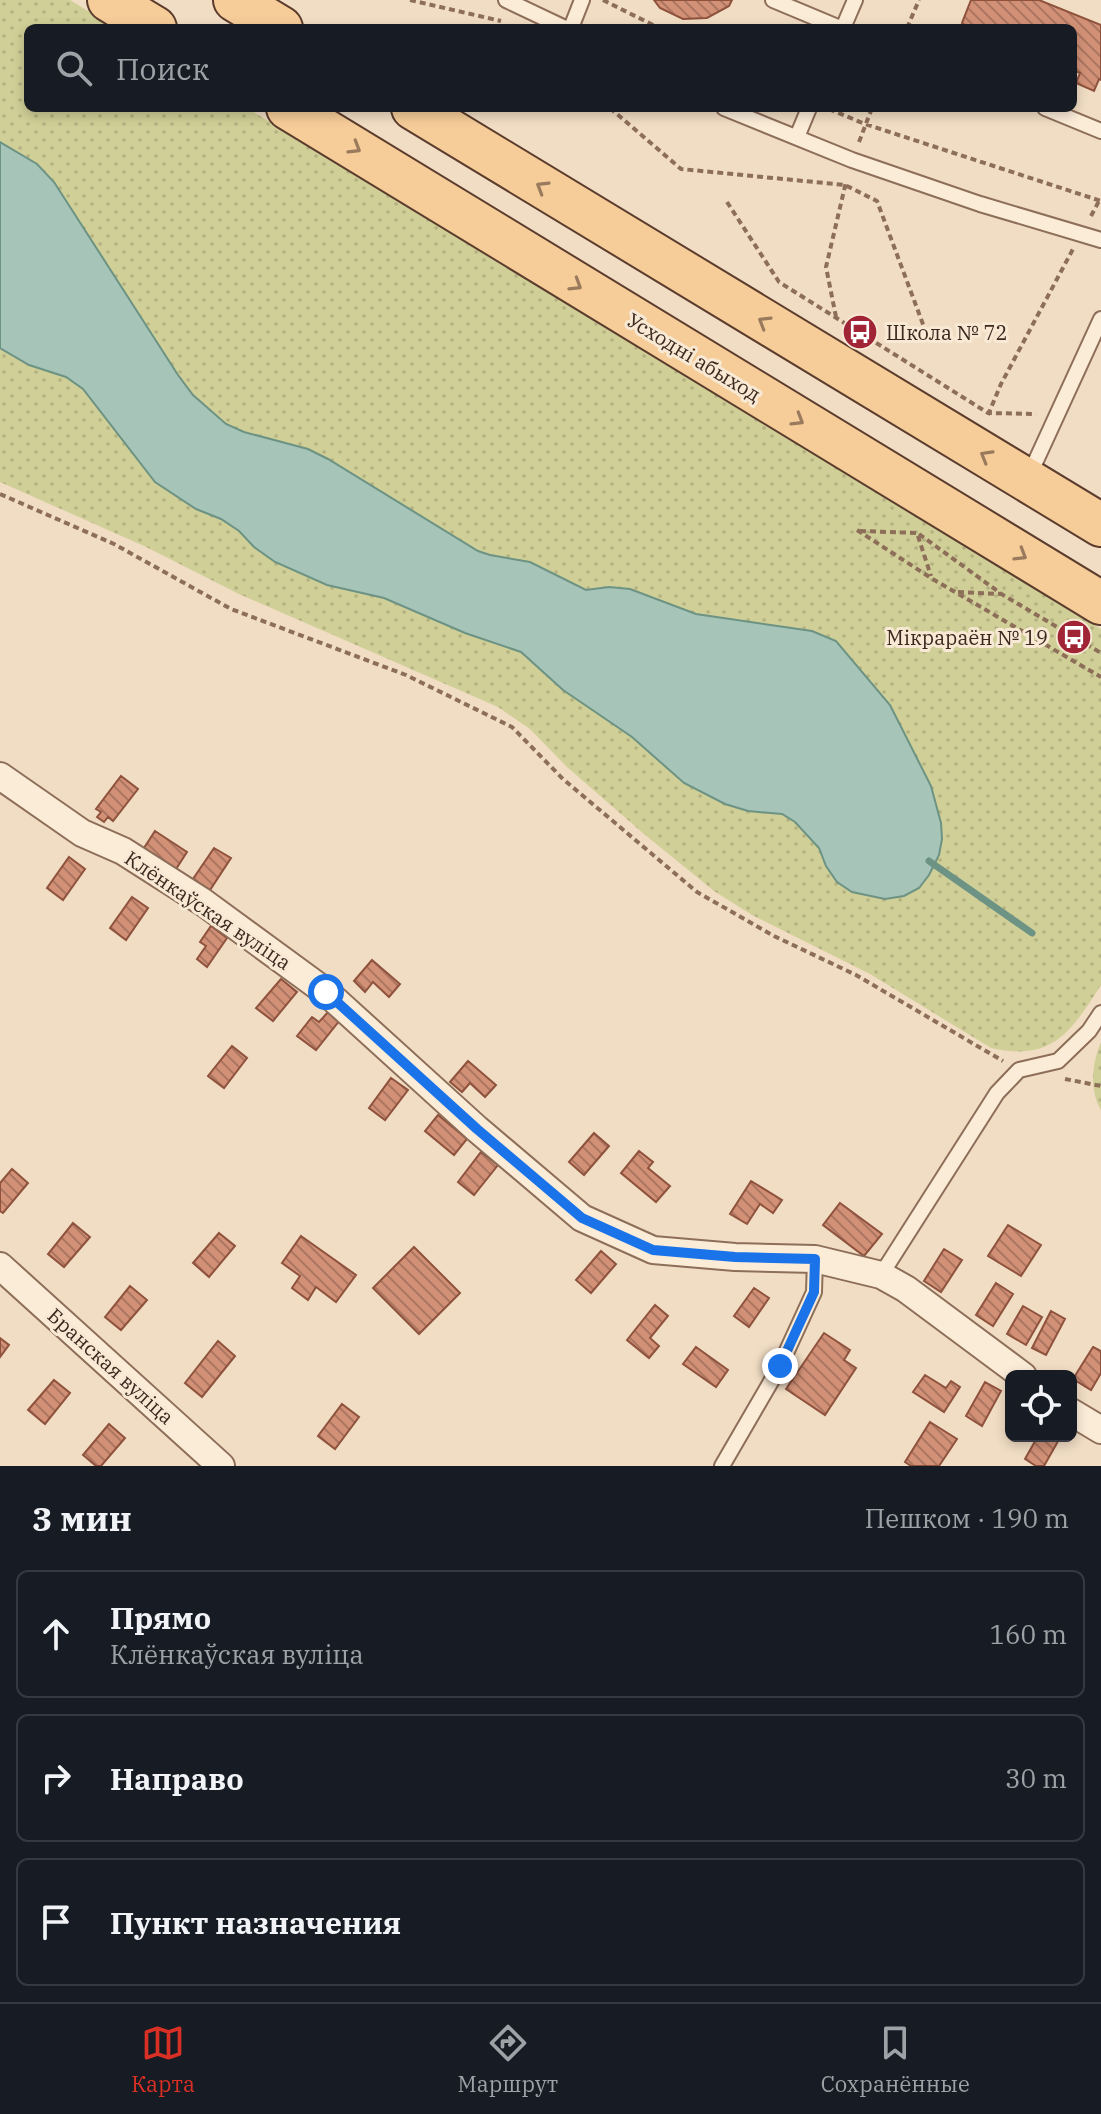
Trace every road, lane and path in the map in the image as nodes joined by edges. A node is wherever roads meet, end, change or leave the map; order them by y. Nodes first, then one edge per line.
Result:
1 (109, 0) edge
2 (235, 0) edge
3 (410, 0) edge
4 (506, 0) edge
5 (582, 0) edge
6 (603, 0) edge
7 (773, 0) edge
8 (855, 0) edge
9 (919, 0) edge
10 (511, 23) dead end
11 (148, 24) edge
12 (274, 24) edge
13 (557, 24) edge
14 (573, 24) edge
15 (651, 24) edge
16 (831, 24) edge
17 (843, 24) edge
18 (909, 24) edge
19 (295, 112) edge
20 (420, 112) edge
21 (615, 112) edge
22 (734, 112) edge
23 (807, 112) edge
24 (836, 112) edge
25 (870, 112) edge
26 (1055, 112) edge
27 (865, 124) junction
28 (1101, 131) edge
29 (797, 137) junction
30 (857, 148) dead end
31 (849, 171) dead end
32 (845, 185) junction
33 (1100, 201) edge
34 (727, 202) dead end
35 (1087, 224) dead end
36 (1101, 240) edge
37 (1074, 247) dead end
38 (836, 317) junction
39 (1101, 319) edge
40 (927, 335) dead end
41 (988, 413) junction
42 (1045, 414) dead end
43 (983, 426) dead end
44 (1027, 480) junction
45 (0, 494) edge
46 (922, 524) dead end
47 (1101, 525) edge
48 (917, 533) junction
49 (931, 578) junction
50 (956, 592) junction
51 (1003, 595) junction
52 (1101, 603) edge
53 (1101, 653) edge
54 (1101, 677) edge
55 (0, 776) edge
56 (1101, 1013) edge
57 (1019, 1070) junction
58 (815, 1259) junction
59 (0, 1266) edge
60 (881, 1275) junction
61 (1015, 1370) edge
62 (1077, 1416) edge
63 (1101, 1430) edge
64 (221, 1466) edge
65 (722, 1466) edge

1 - 11 main road
2 - 12 main road
3 - 10 path
4 - 13 lane
5 - 14 lane
6 - 15 path
7 - 16 lane
8 - 17 lane
9 - 18 path
19 -> 52 main road, Усходні абыход
44 -> 20 main road
21 - 32 path
22 - 29 lane
23 - 29 lane
24 - 27 path
25 - 27 path
26 - 28 lane
27 - 30 path
27 - 33 path
29 - 36 lane
31 - 32 path
32 - 38 path
32 - 40 path
33 - 35 path
34 - 38 path
37 - 41 path
38 - 41 path
39 - 44 lane
41 - 42 path
41 - 43 path
44 - 47 main road
45 - 57 path
46 - 48 path
48 - 49 path
48 - 49 path
48 - 51 path
49 - 50 path
50 - 51 path
50 - 54 path
51 - 53 path
55 - 58 street, Клёнкаўская вуліца
56 - 57 lane
57 - 60 lane
58 - 60 street, Клёнкаўская вуліца
58 - 65 lane
59 - 64 street, Бранская вуліца
60 - 61 street, Клёнкаўская вуліца
62 - 63 street

